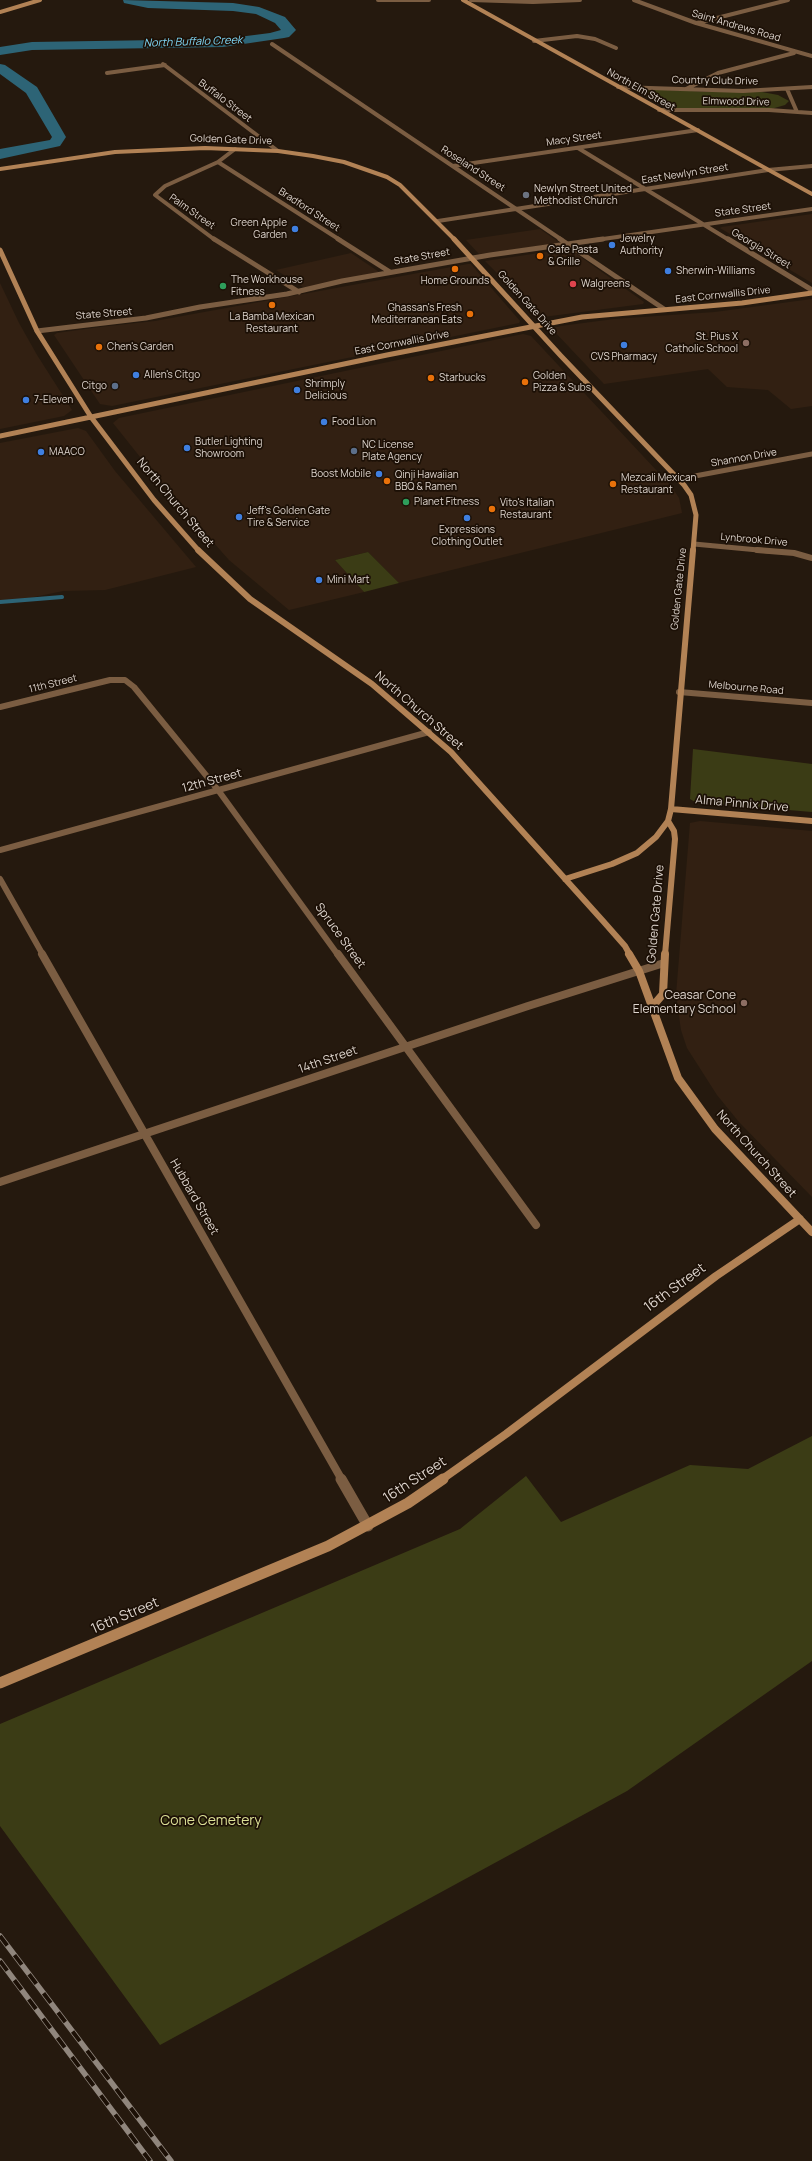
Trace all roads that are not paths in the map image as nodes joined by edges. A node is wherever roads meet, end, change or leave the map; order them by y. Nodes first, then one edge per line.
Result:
1 (40, 0) edge
2 (378, 0) edge
3 (429, 0) edge
4 (463, 0) edge
5 (471, 0) edge
6 (580, 0) edge
7 (634, 0) edge
8 (788, 0) edge
9 (0, 12) edge
10 (696, 23) junction
11 (534, 41) junction
12 (272, 44) dead end
13 (616, 48) dead end
14 (812, 50) edge
15 (797, 52) junction
16 (812, 56) edge
17 (107, 73) dead end
18 (618, 87) junction
19 (812, 87) edge
20 (686, 89) junction
21 (787, 89) junction
22 (659, 110) junction
23 (796, 112) junction
24 (812, 113) edge
25 (698, 130) junction
26 (578, 148) junction
27 (235, 149) junction
28 (278, 151) junction
29 (218, 162) junction
30 (453, 166) junction
31 (812, 166) edge
32 (0, 169) edge
33 (768, 170) junction
34 (646, 189) junction
35 (812, 194) edge
36 (518, 209) junction
37 (812, 209) edge
38 (438, 221) junction
39 (704, 225) junction
40 (570, 243) junction
41 (0, 250) edge
42 (473, 257) junction
43 (390, 272) junction
44 (812, 291) edge
45 (299, 292) junction
46 (664, 309) junction
47 (534, 326) junction
48 (37, 331) junction
49 (91, 417) junction
50 (0, 436) edge
51 (812, 454) edge
52 (679, 479) junction
53 (694, 544) junction
54 (812, 558) edge
55 (110, 680) joint
56 (679, 692) junction
57 (812, 703) edge
58 (0, 707) edge
59 (429, 732) junction
60 (218, 790) junction
61 (671, 809) junction
62 (668, 821) junction
63 (812, 821) edge
64 (0, 850) edge
65 (0, 879) edge
66 (565, 879) junction
67 (664, 963) junction
68 (639, 971) junction
69 (652, 1007) junction
70 (406, 1046) junction
71 (145, 1134) junction
72 (0, 1182) edge
73 (800, 1220) junction
74 (536, 1225) dead end
75 (812, 1232) edge
76 (368, 1526) junction
77 (0, 1683) edge

1 - 9 main road
2 - 3 street
4 - 11 main road, North Elm Street
5 - 6 street
7 - 10 street, Saint Andrews Road
8 - 10 street
10 - 15 street, Saint Andrews Road
11 - 13 street
11 - 18 main road, North Elm Street
12 - 30 street, Roseland Street
14 - 15 street
15 - 16 street, Saint Andrews Road
15 - 20 street
17 - 28 street, Buffalo Street
18 - 20 street, Country Club Drive
18 - 22 main road, North Elm Street
19 - 21 street, Country Club Drive
20 - 21 street, Country Club Drive
21 - 23 street
22 - 23 street, Elmwood Drive
22 - 25 main road, North Elm Street
23 - 24 street, Elmwood Drive
25 - 26 street, Macy Street
25 - 33 main road, North Elm Street
26 - 30 street, Macy Street
26 - 34 street, Georgia Street
27 - 28 main road, Golden Gate Drive
27 - 29 street, Palm Street
27 - 32 main road, Golden Gate Drive
28 - 38 main road, Golden Gate Drive
29 - 43 street, Bradford Street
29 - 45 street, Palm Street
30 - 36 street, Roseland Street
31 - 33 street, East Newlyn Street
33 - 34 street, East Newlyn Street
33 - 35 main road, North Elm Street
34 - 36 street, East Newlyn Street
34 - 39 street, Georgia Street
36 - 38 street, East Newlyn Street
36 - 40 street, Roseland Street
37 - 39 street, State Street
38 - 42 main road, Golden Gate Drive
39 - 40 street, State Street
39 - 44 street, Georgia Street
40 - 42 street, State Street
40 - 46 street, Roseland Street
41 - 48 main road, North Church Street
42 - 43 street, State Street
42 - 47 main road, Golden Gate Drive
43 - 45 street, State Street
44 - 46 main road, East Cornwallis Drive
45 - 48 street, State Street
46 - 47 main road, East Cornwallis Drive
47 - 49 main road, East Cornwallis Drive
47 - 52 main road, Golden Gate Drive
48 - 49 main road, North Church Street
49 - 50 main road, East Cornwallis Drive
49 - 59 main road, North Church Street
51 - 52 street, Shannon Drive
52 - 53 main road, Golden Gate Drive
53 - 54 street, Lynbrook Drive
53 - 56 main road, Golden Gate Drive
55 - 58 street, 11th Street
55 - 60 street, Spruce Street
56 - 57 street, Melbourne Road
56 - 61 main road, Golden Gate Drive
59 - 60 street, 12th Street
59 - 66 main road, North Church Street
60 - 64 street, 12th Street
60 - 70 street, Spruce Street
61 - 62 main road, Golden Gate Drive
61 - 63 main road, Alma Pinnix Drive
62 - 66 main road, Golden Gate Drive
62 - 67 main road, Golden Gate Drive
65 - 71 street, Hubbard Street
66 - 68 main road, North Church Street
67 - 68 street, 14th Street
67 - 69 main road, Golden Gate Drive
68 - 69 main road, North Church Street
68 - 70 street, 14th Street
69 - 73 main road, North Church Street
70 - 71 street, 14th Street
70 - 74 street, Spruce Street
71 - 72 street, 14th Street
71 - 76 street, Hubbard Street
73 - 75 main road, North Church Street
73 - 76 main road, 16th Street
76 - 77 main road, 16th Street

